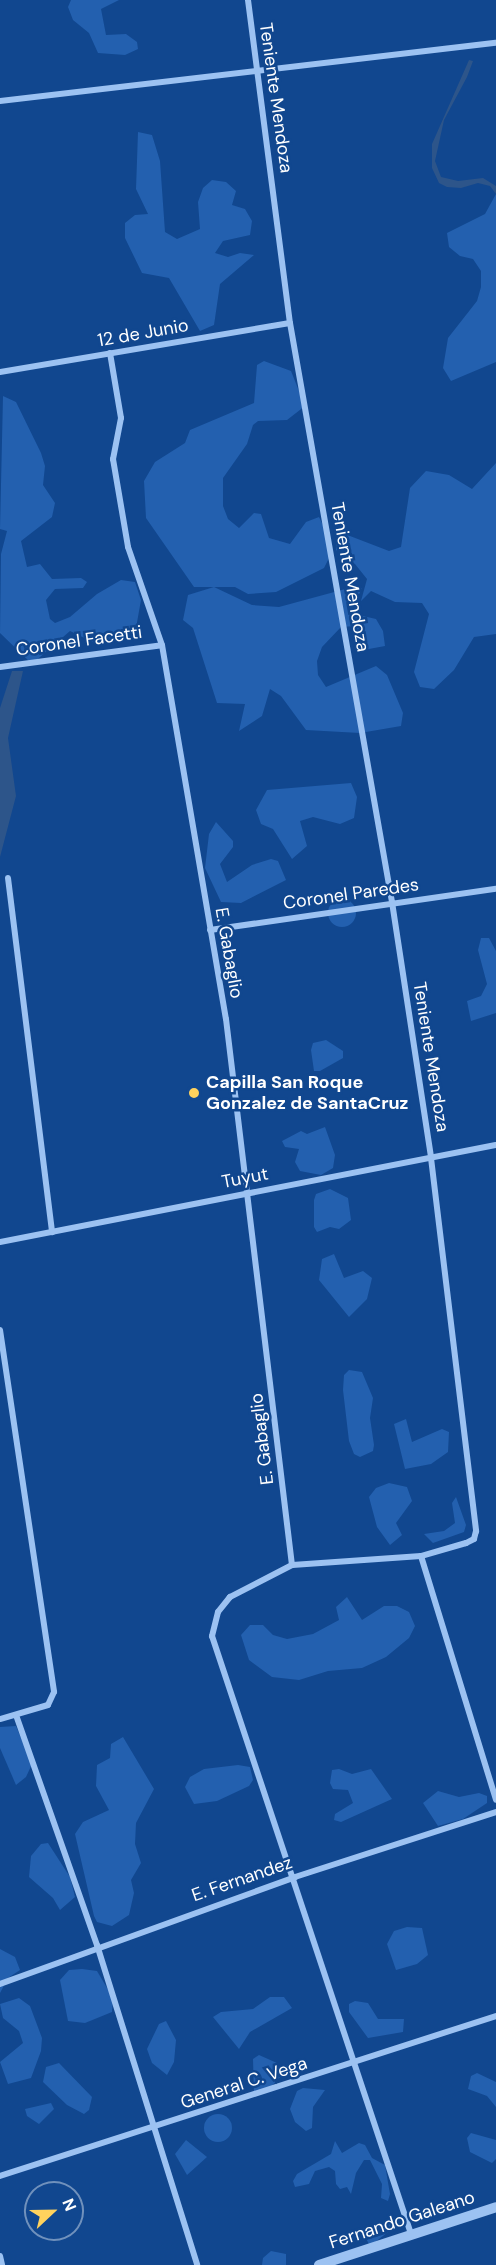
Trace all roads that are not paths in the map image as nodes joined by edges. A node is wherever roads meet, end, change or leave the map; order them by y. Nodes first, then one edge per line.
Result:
1 (248, 0) edge
2 (496, 43) edge
3 (256, 70) junction
4 (0, 101) edge
5 (290, 323) junction
6 (110, 353) junction
7 (0, 372) edge
8 (162, 645) junction
9 (0, 668) edge
10 (8, 878) dead end
11 (496, 889) edge
12 (392, 902) junction
13 (210, 930) junction
14 (496, 1145) edge
15 (431, 1158) junction
16 (249, 1192) junction
17 (52, 1232) junction
18 (0, 1242) edge
19 (0, 1330) edge
20 (421, 1556) junction
21 (292, 1565) junction
22 (16, 1715) junction
23 (0, 1719) edge
24 (496, 1800) edge
25 (496, 1812) edge
26 (295, 1876) junction
27 (97, 1946) junction
28 (0, 1984) edge
29 (496, 2016) edge
30 (355, 2064) junction
31 (154, 2128) junction
32 (0, 2176) edge
33 (496, 2207) edge
34 (411, 2234) junction
35 (0, 2256) edge
36 (2, 2265) edge
37 (197, 2265) edge
38 (319, 2265) edge

1 - 3 street, Teniente Mendoza
2 - 3 street
3 - 4 street
3 - 5 street, Teniente Mendoza
5 - 6 street, 12 de Junio
5 - 12 street, Teniente Mendoza
6 - 7 street, 12 de Junio
6 - 8 street, E. Gabaglio
8 - 9 street, Coronel Facetti
8 - 13 street, E. Gabaglio
10 - 17 street
11 - 12 street, Coronel Paredes
12 - 13 street, Coronel Paredes
12 - 15 street, Teniente Mendoza
13 - 16 street, E. Gabaglio
14 - 15 street, Tuyut
15 - 16 street, Tuyut
15 - 20 street, Teniente Mendoza
16 - 17 street, Tuyut
16 - 21 street, E. Gabaglio
17 - 18 street, Tuyut
19 - 22 street
20 - 21 street, Teniente Mendoza
20 - 24 street
21 - 26 street
22 - 23 street
22 - 27 street
25 - 26 street, E. Fernandez
26 - 27 street, E. Fernandez
26 - 30 street
27 - 28 street, E. Fernandez
27 - 31 street
29 - 30 street, General C. Vega
30 - 31 street, General C. Vega
30 - 34 street
31 - 32 street, General C. Vega
31 - 37 street
33 - 34 street, Fernando Galeano
34 - 38 street, Fernando Galeano
35 - 36 street

